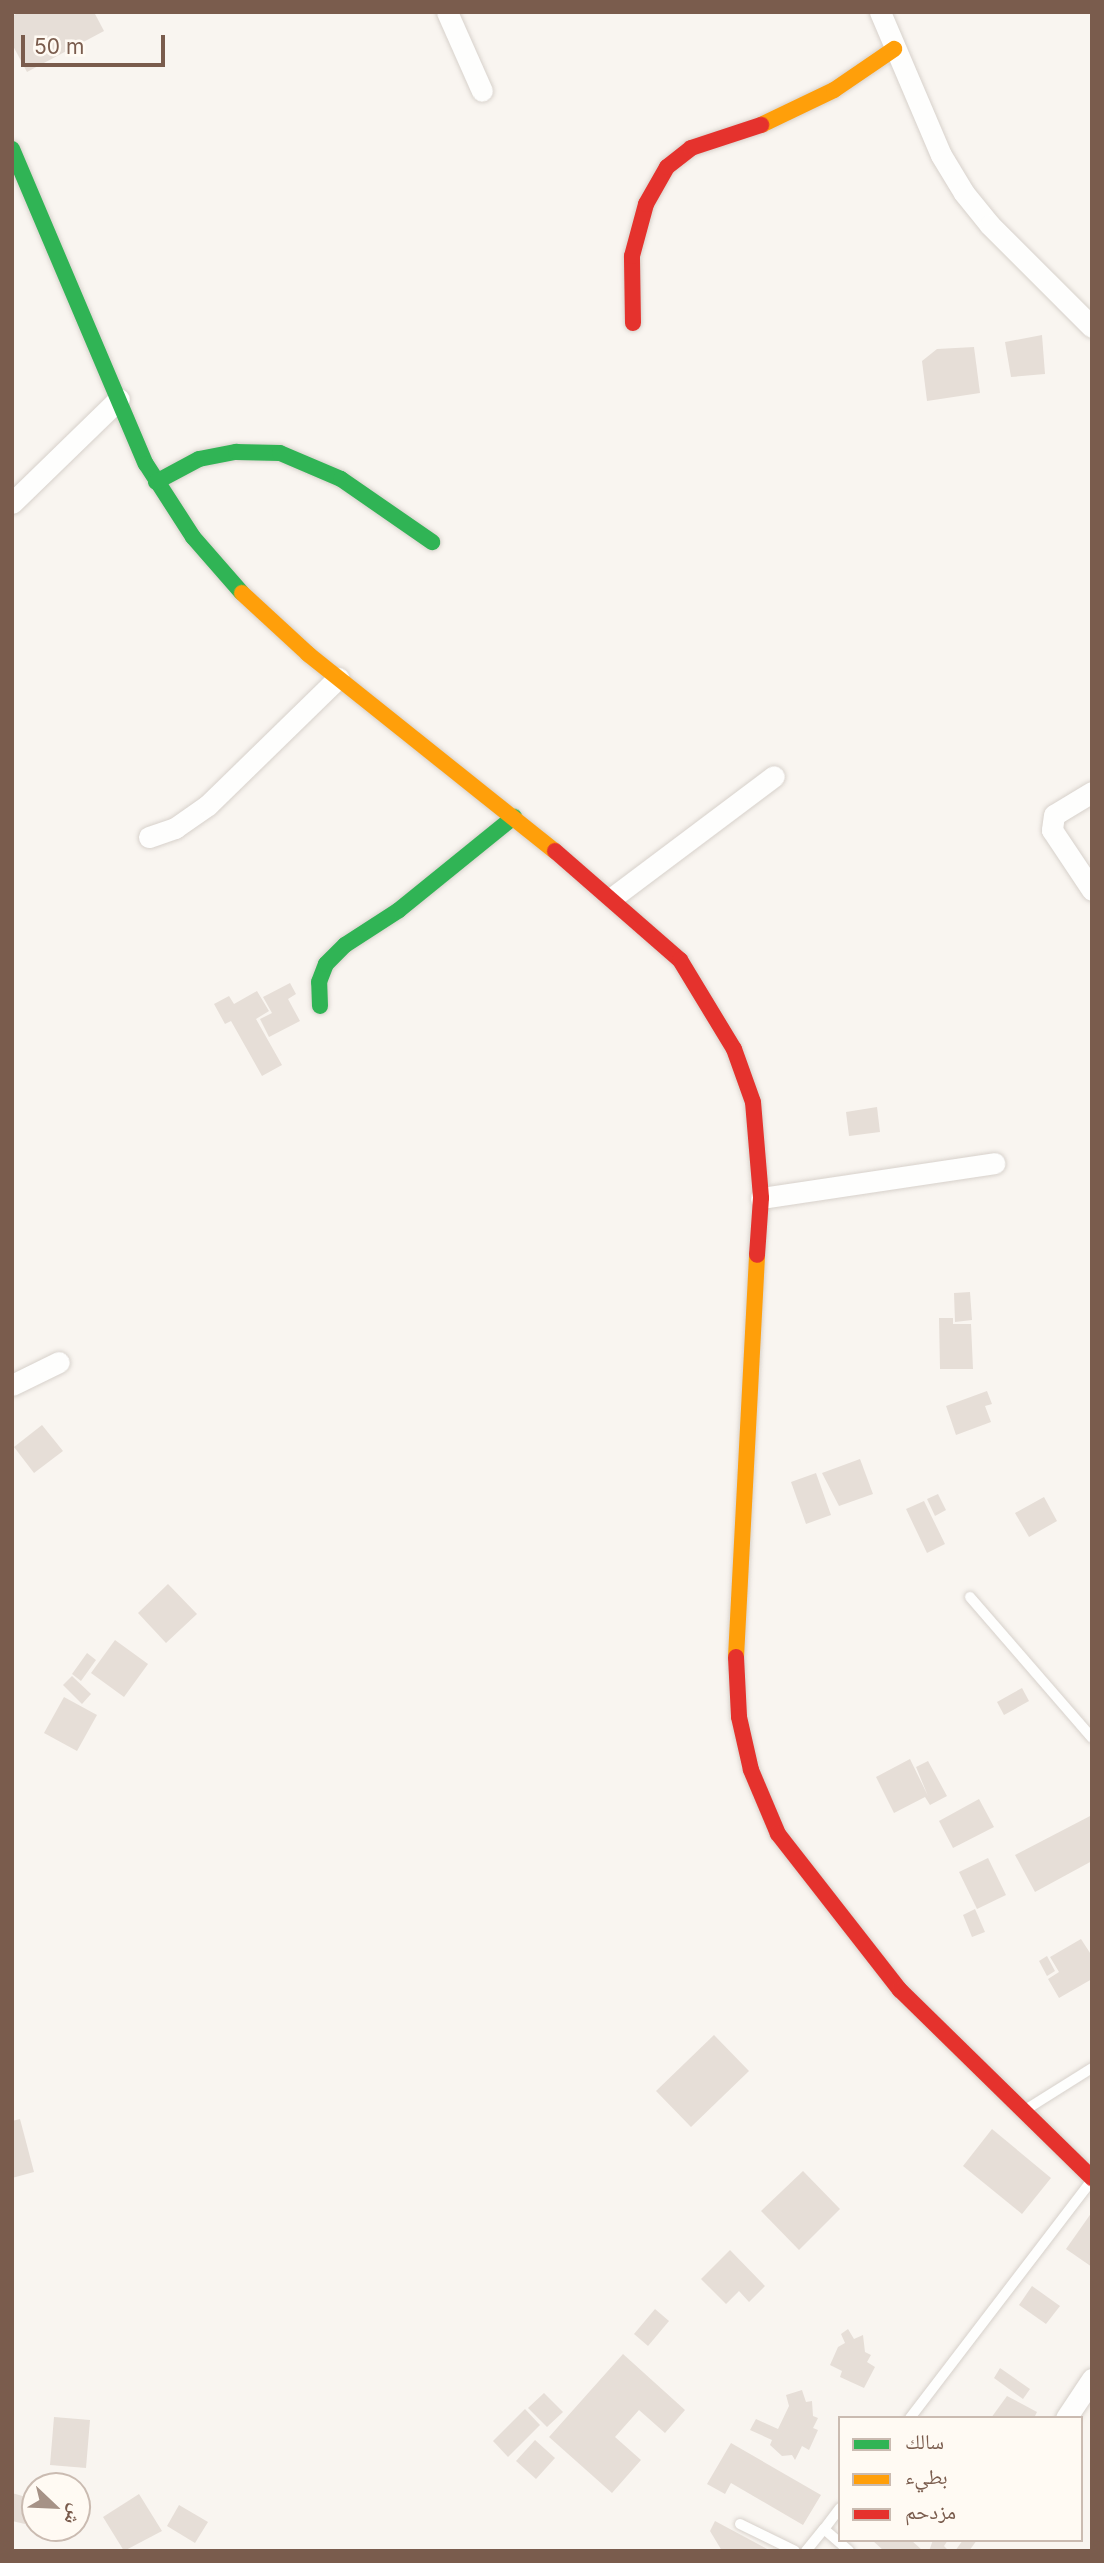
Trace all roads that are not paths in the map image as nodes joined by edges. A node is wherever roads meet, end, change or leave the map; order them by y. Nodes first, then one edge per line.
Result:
1 (447, 12) edge
2 (880, 12) edge
3 (894, 49) junction
4 (482, 91) dead end
5 (12, 149) edge
6 (633, 323) dead end
7 (1092, 327) edge
8 (119, 399) junction
9 (156, 482) junction
10 (12, 503) edge
11 (432, 542) dead end
12 (338, 678) junction
13 (774, 776) dead end
14 (1092, 792) edge
15 (514, 817) junction
16 (149, 837) dead end
17 (1092, 890) edge
18 (613, 897) junction
19 (320, 1006) dead end
20 (994, 1163) dead end
21 (761, 1198) junction
22 (59, 1362) dead end
23 (12, 1385) edge
24 (970, 1597) dead end
25 (1092, 1738) edge
26 (1092, 2068) edge
27 (1022, 2111) junction
28 (1092, 2179) edge
29 (1092, 2379) edge
30 (911, 2416) edge
31 (1067, 2416) edge
32 (838, 2511) edge
33 (740, 2524) dead end
34 (824, 2529) junction
35 (838, 2541) edge
36 (795, 2551) edge
37 (806, 2551) edge

1 - 4 street
2 - 3 street
3 - 6 street
3 - 7 street
5 - 8 street
8 - 9 street
8 - 10 street
9 - 11 street
9 - 12 street
12 - 15 street
12 - 16 street
13 - 18 street
14 - 17 street
15 - 18 street
15 - 19 street
18 - 21 street
20 - 21 street
21 - 27 street
22 - 23 street
24 - 25 lane
26 - 27 lane
27 - 28 street
28 - 30 lane
29 - 31 street
32 - 34 lane
33 - 36 lane
34 - 35 lane
34 - 37 lane

